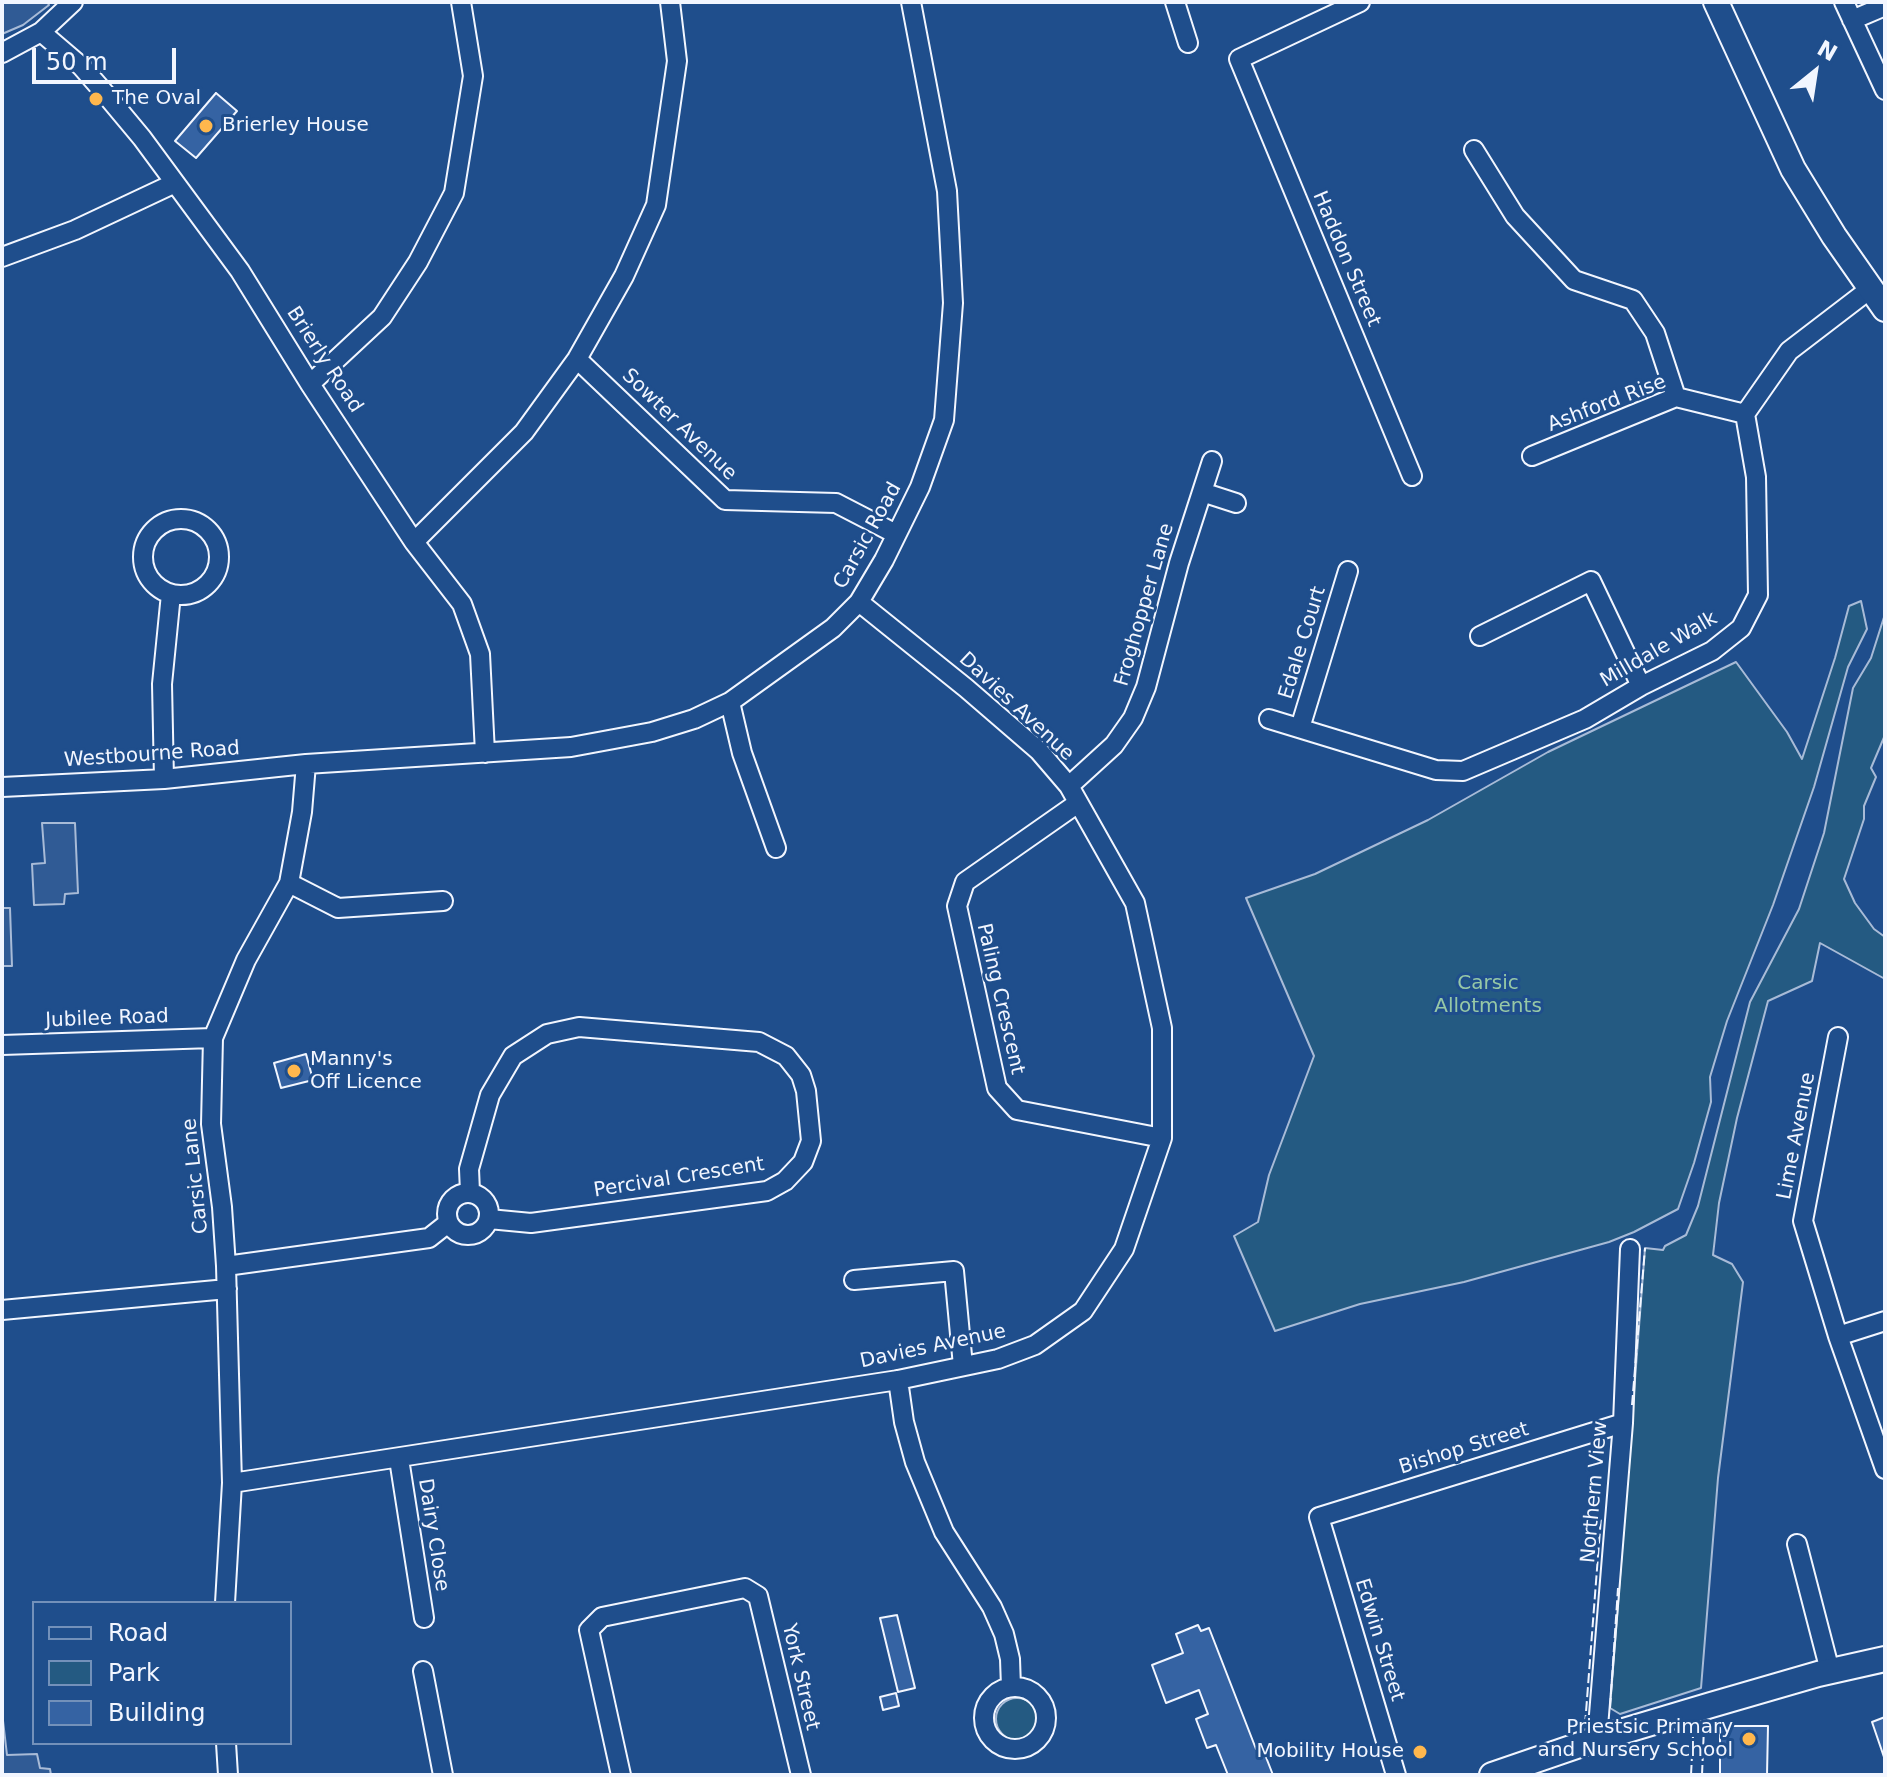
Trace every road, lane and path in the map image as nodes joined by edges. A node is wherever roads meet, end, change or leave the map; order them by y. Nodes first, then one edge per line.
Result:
1 (73, 2) edge
2 (461, 2) edge
3 (670, 2) edge
4 (911, 2) edge
5 (1175, 2) edge
6 (1360, 2) edge
7 (1716, 2) edge
8 (1844, 2) edge
9 (1885, 6) edge
10 (1852, 20) junction
11 (41, 32) junction
12 (1188, 43) dead end
13 (2, 53) edge
14 (1885, 90) edge
15 (1474, 150) dead end
16 (175, 183) junction
17 (2, 257) edge
18 (1878, 299) edge
19 (577, 359) junction
20 (310, 384) junction
21 (1676, 397) junction
22 (1745, 414) junction
23 (1532, 456) dead end
24 (1212, 461) dead end
25 (1412, 476) dead end
26 (1202, 492) junction
27 (1236, 503) dead end
28 (896, 534) junction
29 (414, 542) junction
30 (1348, 571) dead end
31 (171, 594) junction
32 (859, 602) junction
33 (1480, 636) dead end
34 (1641, 686) junction
35 (730, 702) junction
36 (1269, 719) dead end
37 (1300, 728) junction
38 (485, 753) junction
39 (306, 764) junction
40 (164, 779) junction
41 (2, 787) edge
42 (1074, 795) junction
43 (776, 848) dead end
44 (289, 883) junction
45 (443, 901) dead end
46 (1838, 1037) dead end
47 (213, 1038) junction
48 (2, 1045) edge
49 (1162, 1138) junction
50 (470, 1192) junction
51 (489, 1219) junction
52 (448, 1223) junction
53 (1630, 1249) dead end
54 (226, 1266) junction
55 (854, 1280) dead end
56 (227, 1289) junction
57 (2, 1310) edge
58 (1885, 1321) edge
59 (1838, 1336) junction
60 (963, 1366) junction
61 (898, 1380) junction
62 (1623, 1423) junction
63 (399, 1459) junction
64 (1885, 1469) edge
65 (232, 1483) junction
66 (1319, 1517) joint
67 (1797, 1544) dead end
68 (225, 1601) edge
69 (424, 1618) dead end
70 (1885, 1659) edge
71 (423, 1671) dead end
72 (1830, 1671) junction
73 (1011, 1687) dead end
74 (1597, 1739) junction
75 (226, 1745) edge
76 (228, 1775) edge
77 (443, 1775) edge
78 (621, 1775) edge
79 (801, 1775) edge
80 (1396, 1775) edge
81 (1492, 1775) edge

1 - 11 street
2 - 20 street
3 - 19 street
4 - 28 street, Carsic Road
5 - 12 street
6 - 25 street, Haddon Street
7 - 18 main road
8 - 10 street
9 - 10 street
10 - 14 street
11 - 13 street
11 - 16 street, Brierly Road
15 - 21 street
16 - 17 street
16 - 20 street, Brierly Road
18 - 22 street
19 - 28 street, Sowter Avenue
19 - 29 street
20 - 29 street, Brierly Road
21 - 22 street, Ashford Rise
21 - 23 street, Ashford Rise
22 - 34 street, Milldale Walk
24 - 26 street, Froghopper Lane
26 - 27 street
26 - 42 street, Froghopper Lane
28 - 32 street, Carsic Road
29 - 38 street, Brierly Road
30 - 37 street, Edale Court
31 - 31 street
31 - 40 street
32 - 35 street, Carsic Road
32 - 42 street, Davies Avenue
33 - 34 street
34 - 37 street, Milldale Walk
35 - 38 street, Carsic Road
35 - 43 street
36 - 37 street, Milldale Walk
38 - 39 street, Carsic Road
39 - 40 street, Westbourne Road
39 - 44 street, Carsic Lane
40 - 41 street, Westbourne Road
42 - 49 street, Davies Avenue
42 - 49 street, Paling Crescent
44 - 45 street
44 - 47 street, Carsic Lane
46 - 59 street, Lime Avenue
47 - 48 street, Jubilee Road
47 - 54 street, Carsic Lane
49 - 60 street, Davies Avenue
50 - 51 street
50 - 51 street, Percival Crescent
50 - 52 street
51 - 52 street, Percival Crescent
52 - 54 street
53 - 62 street, Northern View
54 - 56 street, Carsic Lane
55 - 60 street
56 - 57 street
56 - 65 street, Carsic Lane
58 - 59 street
59 - 64 street, Lime Avenue
60 - 61 street, Davies Avenue
61 - 63 street, Davies Avenue
61 - 73 street
62 - 66 street, Bishop Street
62 - 74 street, Northern View
63 - 65 street, Davies Avenue
63 - 69 street, Dairy Close
65 - 68 street, Carsic Lane
66 - 80 street, Edwin Street
67 - 72 street
70 - 72 main road
71 - 77 street
72 - 74 main road
74 - 81 main road
75 - 76 street
78 - 79 street, York Street

